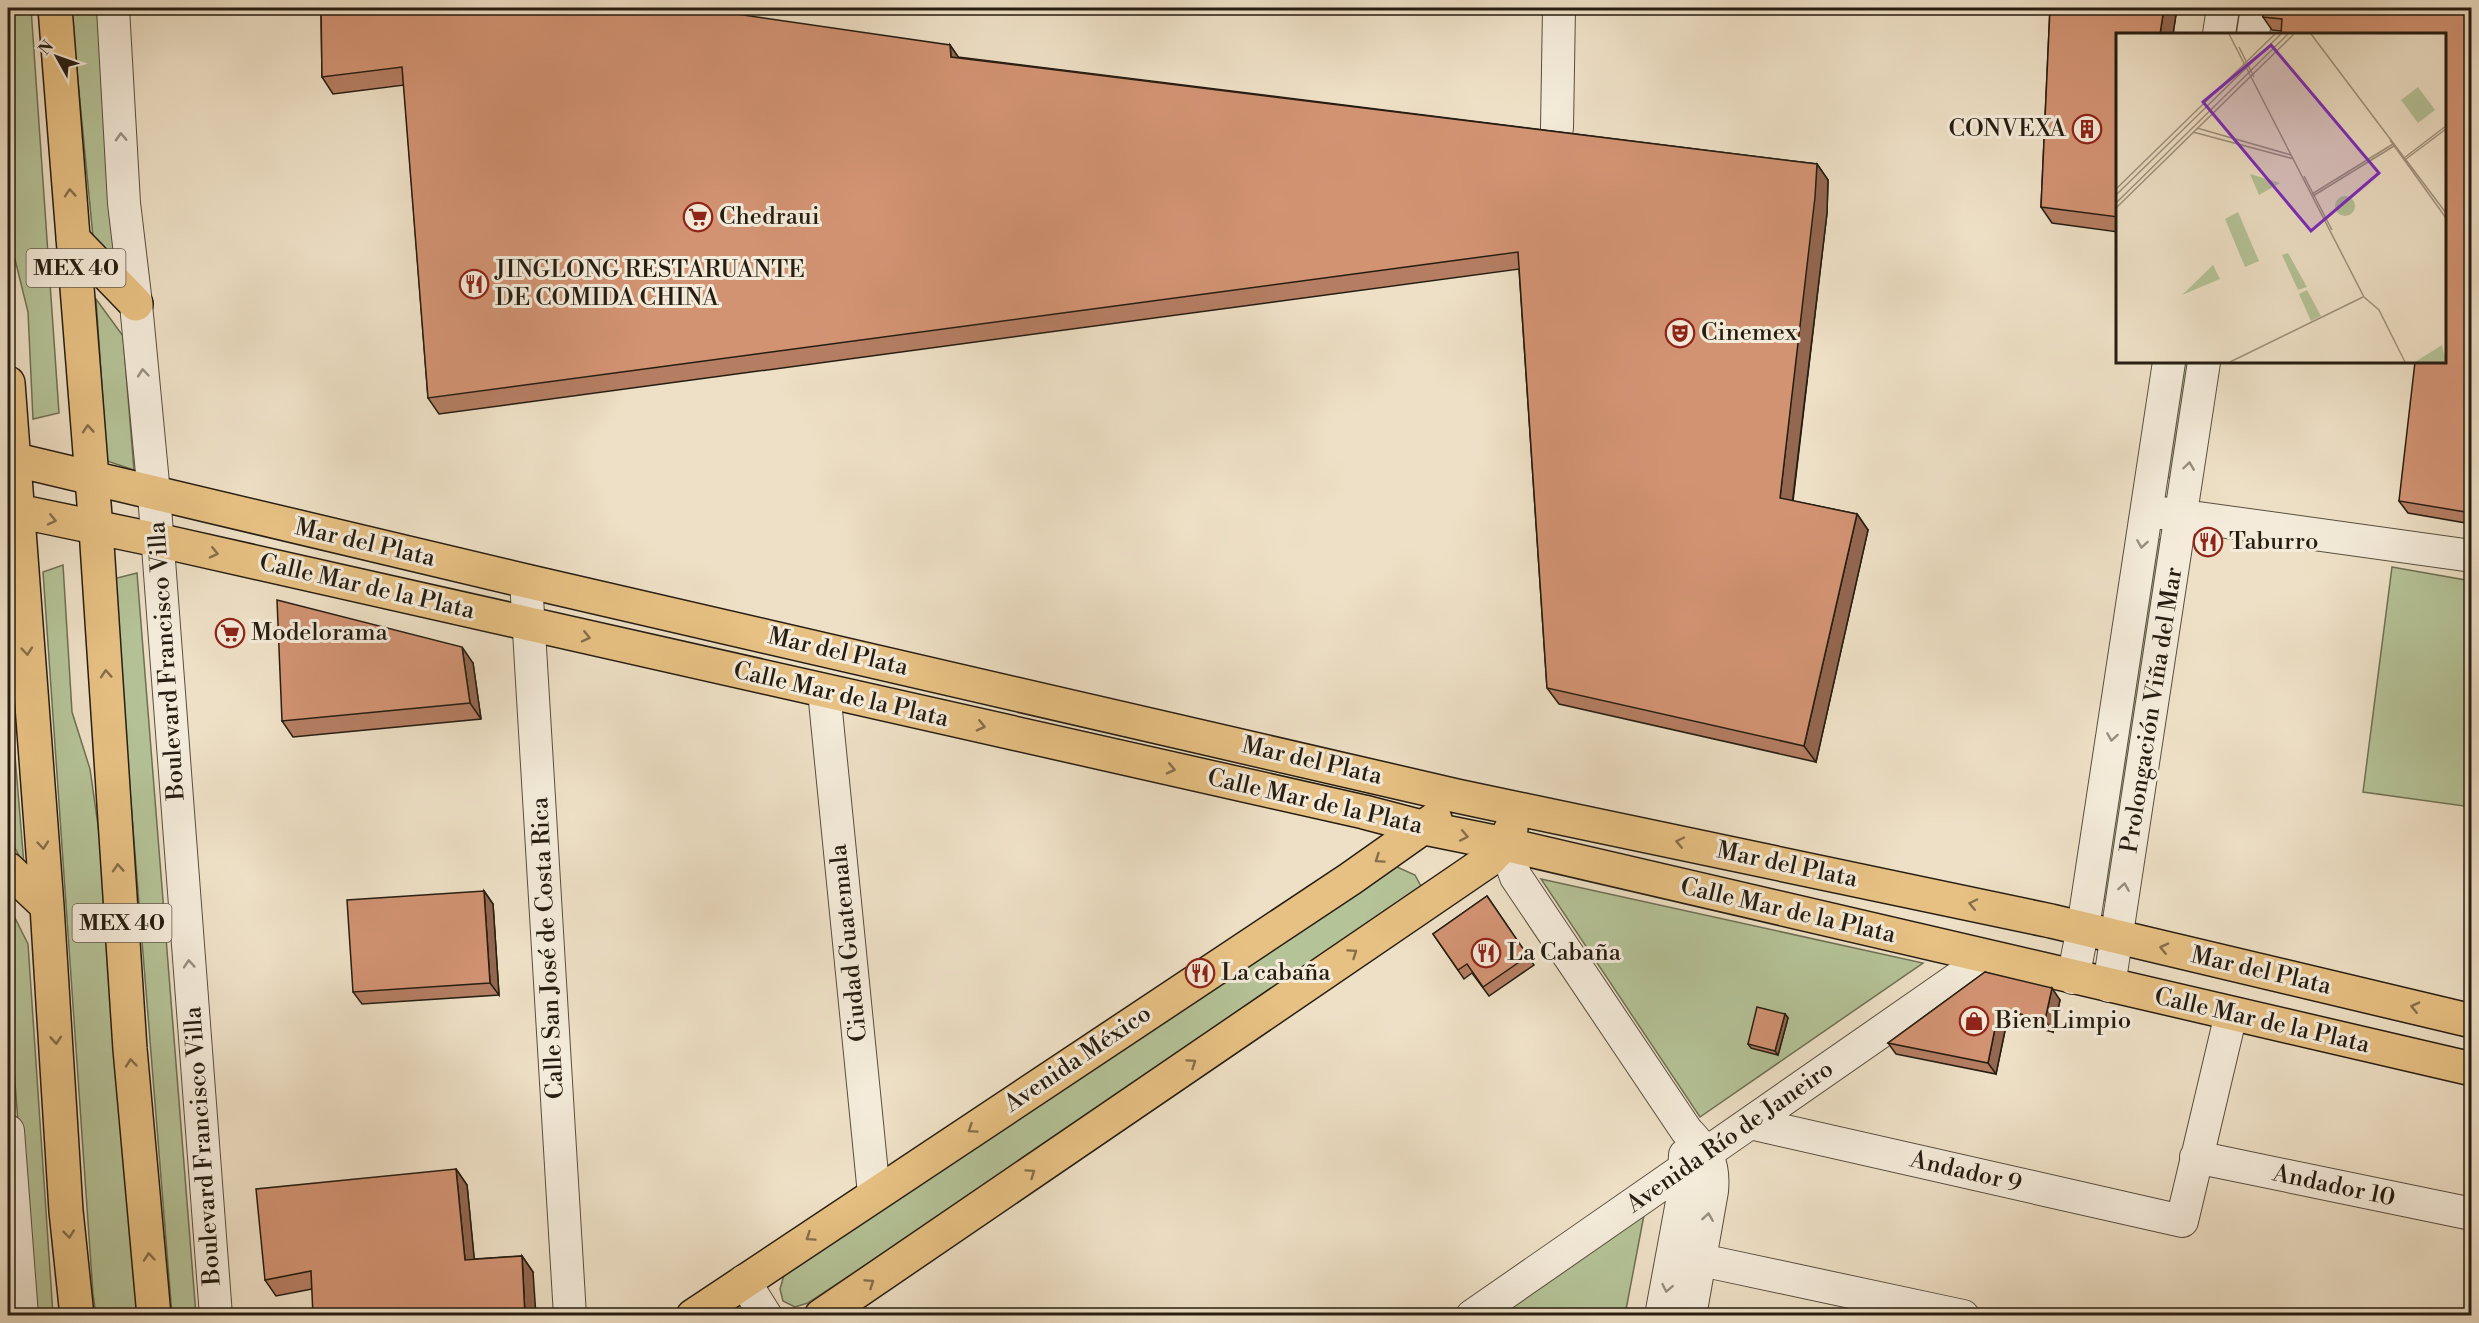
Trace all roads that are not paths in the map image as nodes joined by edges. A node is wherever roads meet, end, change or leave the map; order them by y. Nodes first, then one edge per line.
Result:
1 (56, 8) edge
2 (113, 8) edge
3 (1559, 8) edge
4 (2223, 8) edge
5 (2257, 8) edge
6 (2219, 33) edge
7 (2253, 33) edge
8 (1557, 128) dead end
9 (73, 238) junction
10 (136, 304) junction
11 (2169, 363) edge
12 (2204, 363) edge
13 (8, 383) edge
14 (10, 459) edge
15 (92, 479) junction
16 (154, 494) junction
17 (12, 510) edge
18 (2147, 511) junction
19 (2182, 515) junction
20 (96, 530) junction
21 (157, 540) junction
22 (2472, 556) edge
23 (526, 581) junction
24 (529, 623) junction
25 (824, 691) junction
26 (1457, 796) junction
27 (1521, 809) junction
28 (1425, 828) junction
29 (1504, 844) junction
30 (8, 869) edge
31 (48, 906) junction
32 (2083, 928) junction
33 (2116, 936) junction
34 (1987, 958) junction
35 (2073, 978) junction
36 (2109, 986) junction
37 (2231, 1014) junction
38 (2472, 1021) edge
39 (2472, 1069) edge
40 (1750, 1123) junction
41 (8, 1131) edge
42 (2196, 1157) junction
43 (1696, 1161) junction
44 (874, 1194) junction
45 (2472, 1214) edge
46 (1701, 1260) junction
47 (744, 1281) junction
48 (1946, 1314) edge
49 (22, 1316) edge
50 (77, 1316) edge
51 (154, 1316) edge
52 (216, 1316) edge
53 (570, 1316) edge
54 (693, 1316) edge
55 (766, 1316) edge
56 (821, 1316) edge
57 (1472, 1316) edge
58 (1661, 1316) edge
59 (1690, 1316) edge

9 -> 1 main road, MEX 40
10 -> 2 street, Boulevard Francisco Villa
3 - 8 street
4 - 6 street
5 - 7 street
9 - 10 main road
15 -> 9 main road, MEX 40
16 -> 10 street, Boulevard Francisco Villa
11 - 18 street, Prolongación Viña del Mar
19 -> 12 street, Prolongación Viña del Mar
13 - 14 main road, MEX 40
14 - 15 main road, Mar del Plata
14 - 17 main road, MEX 40
15 - 16 main road, Mar del Plata
15 - 20 main road, MEX 40
16 - 21 street, Boulevard Francisco Villa
16 - 23 main road, Mar del Plata
17 -> 20 main road, Calle Mar de la Plata
17 -> 31 main road, MEX 40
18 - 19 street
18 -> 32 street, Prolongación Viña del Mar
19 - 22 street
33 -> 19 street, Prolongación Viña del Mar
20 - 21 main road, Calle Mar de la Plata
51 -> 20 main road, MEX 40
21 -> 24 main road, Calle Mar de la Plata
52 -> 21 street, Boulevard Francisco Villa
23 - 24 street, Calle San José de Costa Rica
23 - 26 main road, Mar del Plata
24 -> 25 main road, Calle Mar de la Plata
24 - 53 street, Calle San José de Costa Rica
25 -> 28 main road, Calle Mar de la Plata
25 - 44 street, Ciudad Guatemala
26 - 27 main road, Mar del Plata
26 - 28 main road, Avenida México
27 - 29 main road
32 -> 27 main road, Mar del Plata
28 -> 29 main road, Calle Mar de la Plata
28 -> 44 main road, Avenida México
29 - 34 main road, Calle Mar de la Plata
29 - 43 street
56 -> 29 main road
30 - 31 main road
31 -> 50 main road, MEX 40
32 - 33 main road, Mar del Plata
32 - 35 street, Prolongación Viña del Mar
33 - 36 street, Prolongación Viña del Mar
38 -> 33 main road, Mar del Plata
34 - 35 main road, Calle Mar de la Plata
34 - 40 street, Avenida Río de Janeiro
35 - 36 main road, Calle Mar de la Plata
36 - 37 main road, Calle Mar de la Plata
37 - 39 main road, Calle Mar de la Plata
37 - 42 street
40 - 42 street, Andador 9
40 - 43 street, Avenida Río de Janeiro
41 - 49 street
42 - 45 street, Andador 10
46 -> 43 street
43 - 57 street, Avenida Río de Janeiro
43 -> 58 street
44 -> 47 main road, Avenida México
46 - 48 street
46 - 59 street
47 - 54 main road, Avenida México
47 - 55 street

